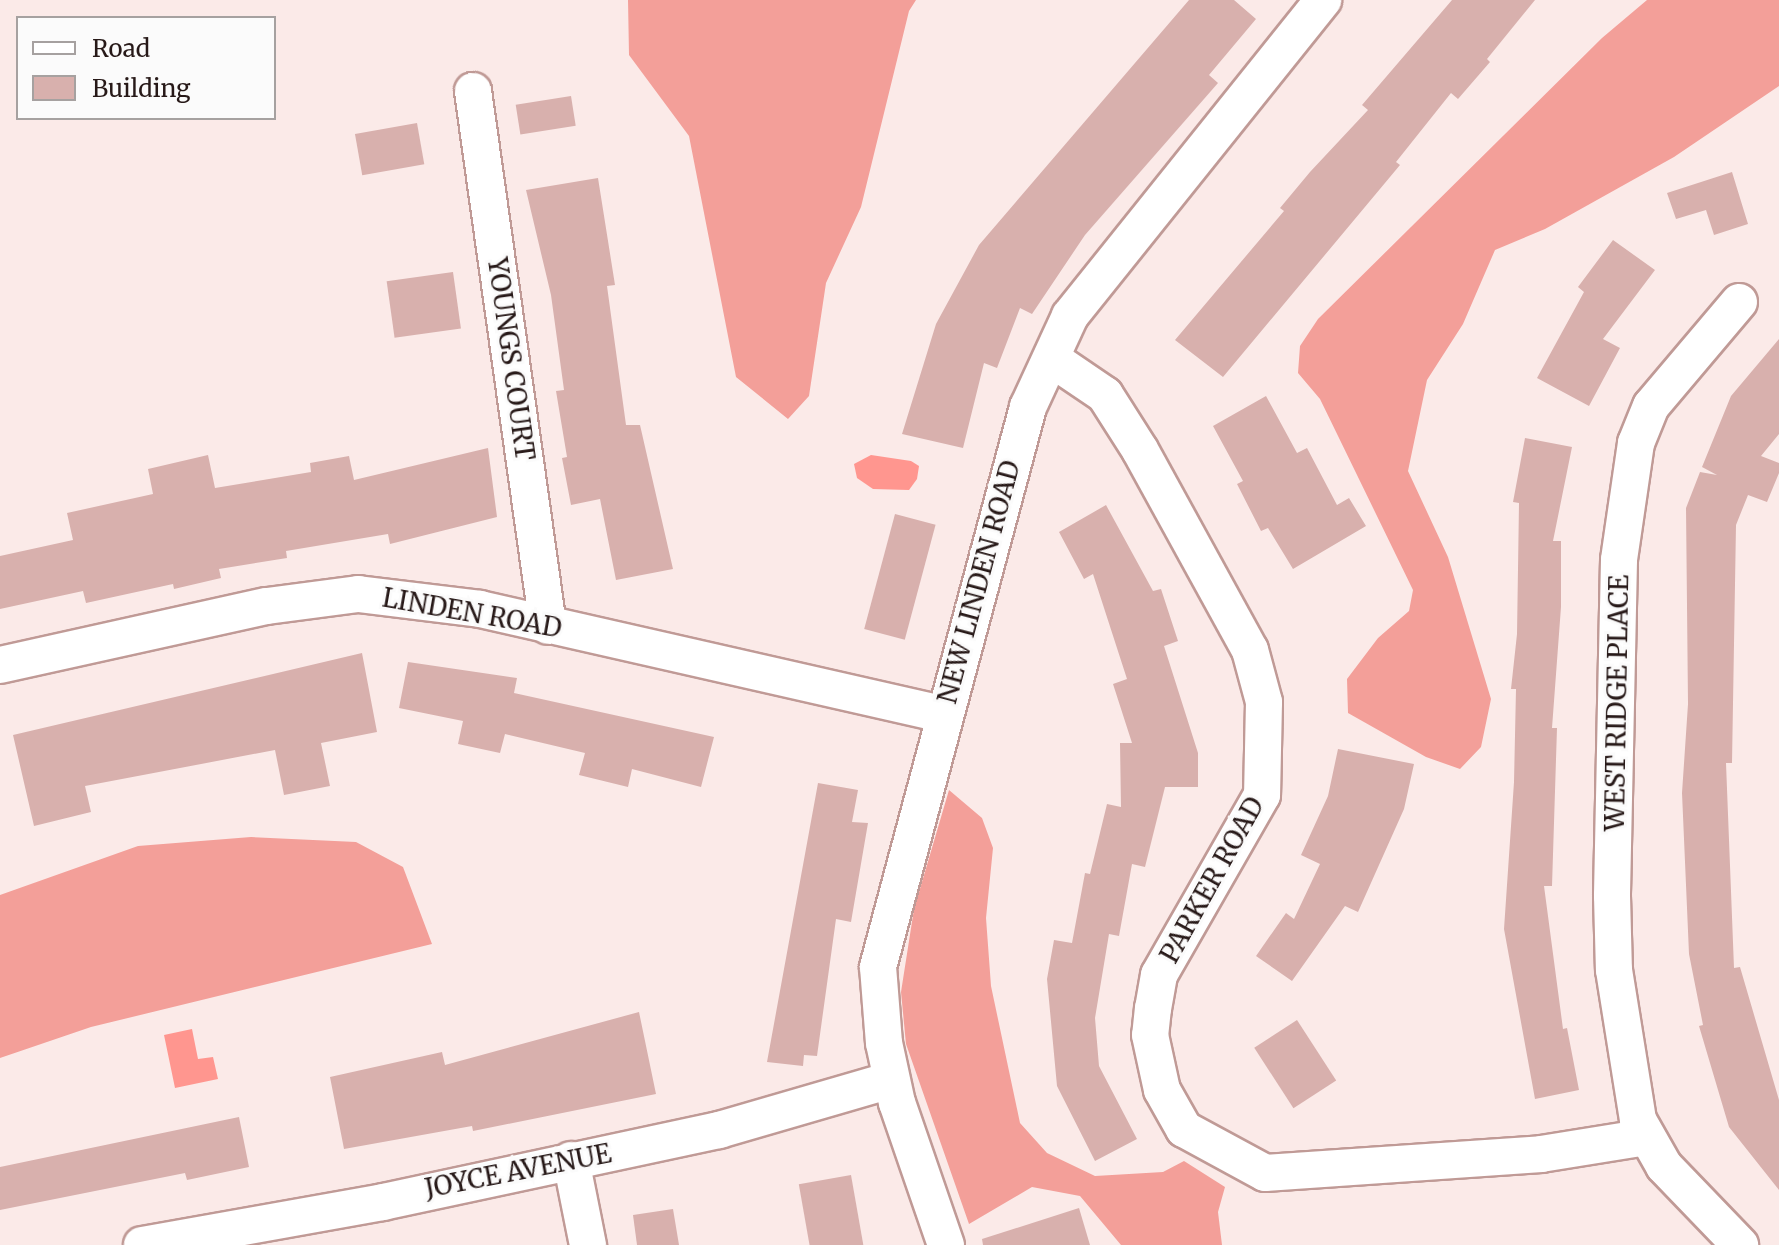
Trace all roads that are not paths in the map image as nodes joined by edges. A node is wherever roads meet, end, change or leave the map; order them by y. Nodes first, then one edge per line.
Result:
1 (1323, 0) edge
2 (473, 91) dead end
3 (1739, 302) dead end
4 (1052, 359) junction
5 (548, 626) junction
6 (0, 665) edge
7 (943, 714) junction
8 (891, 1080) junction
9 (1647, 1137) junction
10 (571, 1160) junction
11 (142, 1245) edge
12 (588, 1245) edge
13 (946, 1245) edge
14 (1740, 1245) edge

1 - 4 street, NEW LINDEN ROAD
2 - 5 street, YOUNGS COURT
3 - 9 street, WEST RIDGE PLACE
4 - 7 street, NEW LINDEN ROAD
4 - 9 street, PARKER ROAD
5 - 6 street, LINDEN ROAD
5 - 7 street, LINDEN ROAD
7 - 8 street, NEW LINDEN ROAD
8 - 10 street, JOYCE AVENUE
8 - 13 street, NEW LINDEN ROAD
9 - 14 street, WEST RIDGE PLACE
10 - 11 street, JOYCE AVENUE
10 - 12 street

